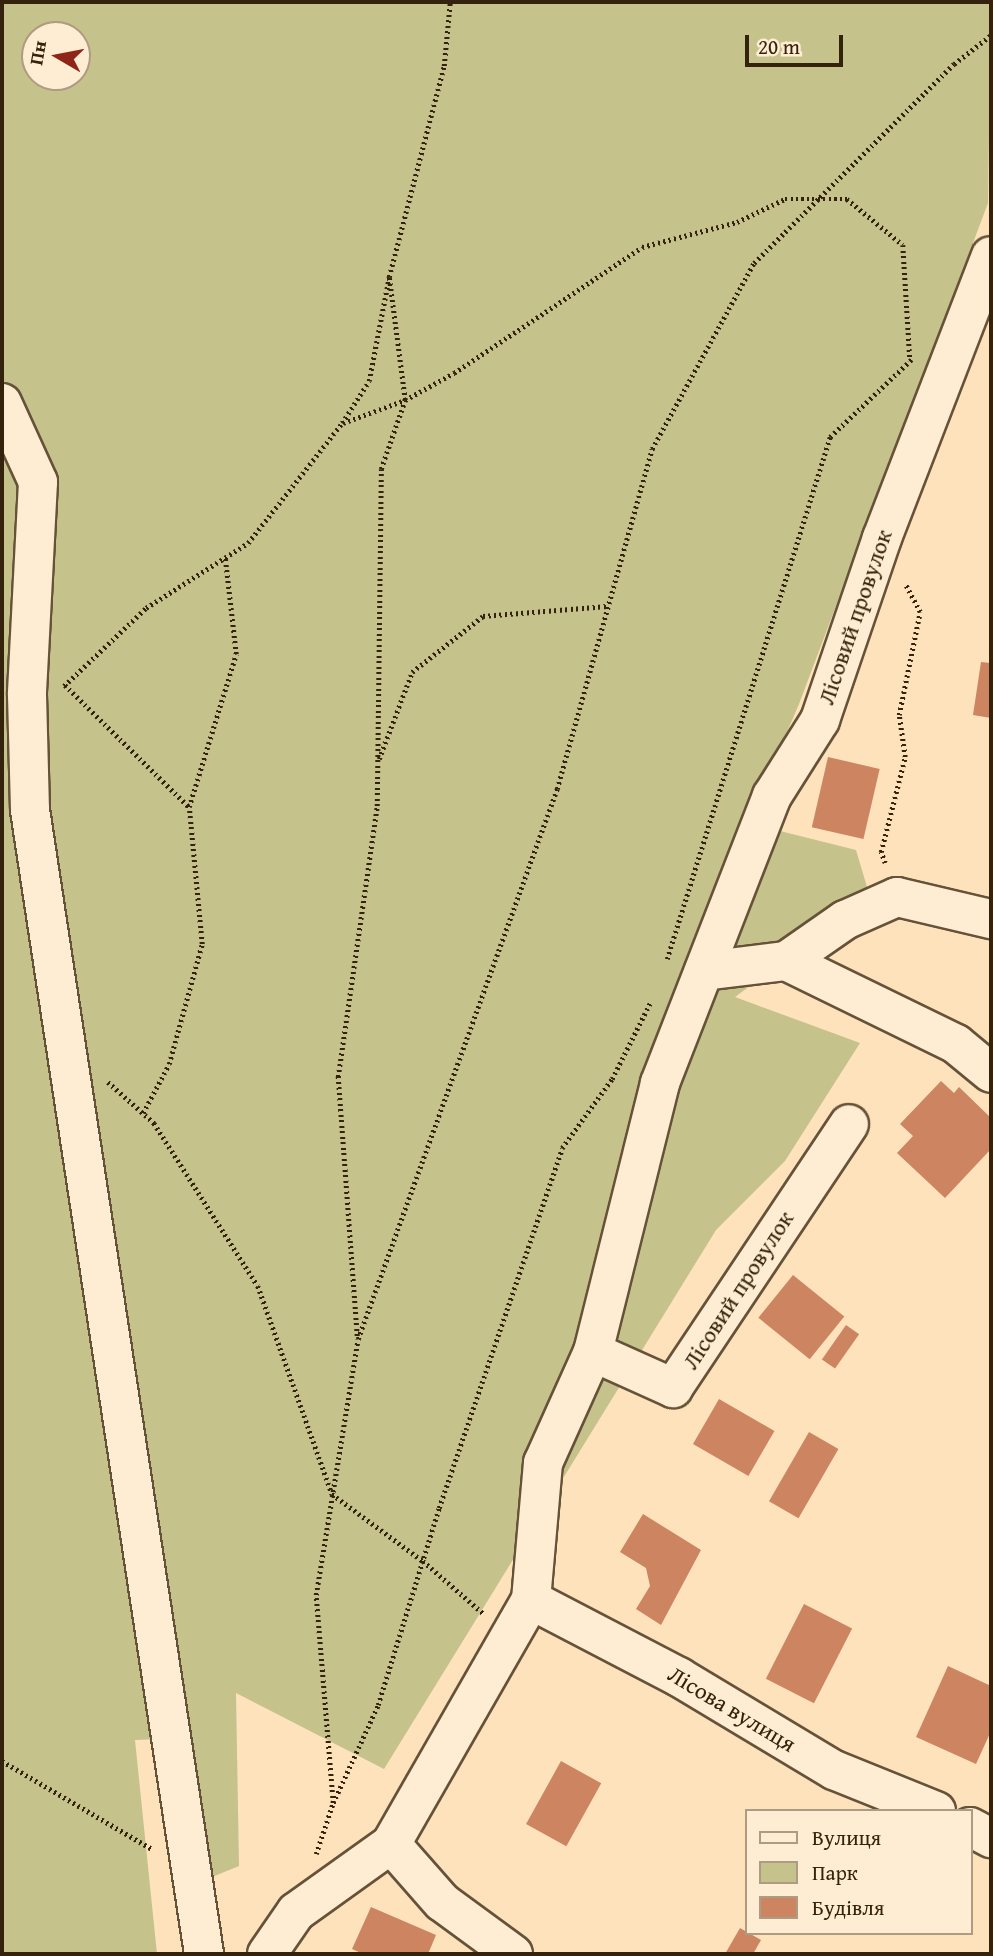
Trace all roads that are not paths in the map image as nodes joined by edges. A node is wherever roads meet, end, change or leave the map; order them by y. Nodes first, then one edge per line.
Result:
1 (991, 256) edge
2 (2, 403) edge
3 (991, 919) edge
4 (786, 961) junction
5 (704, 971) junction
6 (991, 1073) edge
7 (849, 1124) dead end
8 (593, 1352) junction
9 (531, 1600) junction
10 (931, 1809) edge
11 (972, 1828) edge
12 (991, 1838) edge
13 (391, 1844) junction
14 (204, 1954) edge
15 (267, 1954) edge
16 (513, 1954) edge

1 - 5 street, Лісовий провулок
2 - 14 street
3 - 4 street
4 - 5 street
4 - 6 street
5 - 8 street, Лісовий провулок
7 - 8 street, Лісовий провулок
8 - 9 street
9 - 10 street, Лісова вулиця
9 - 13 street
11 - 12 street
13 - 15 street
13 - 16 street

